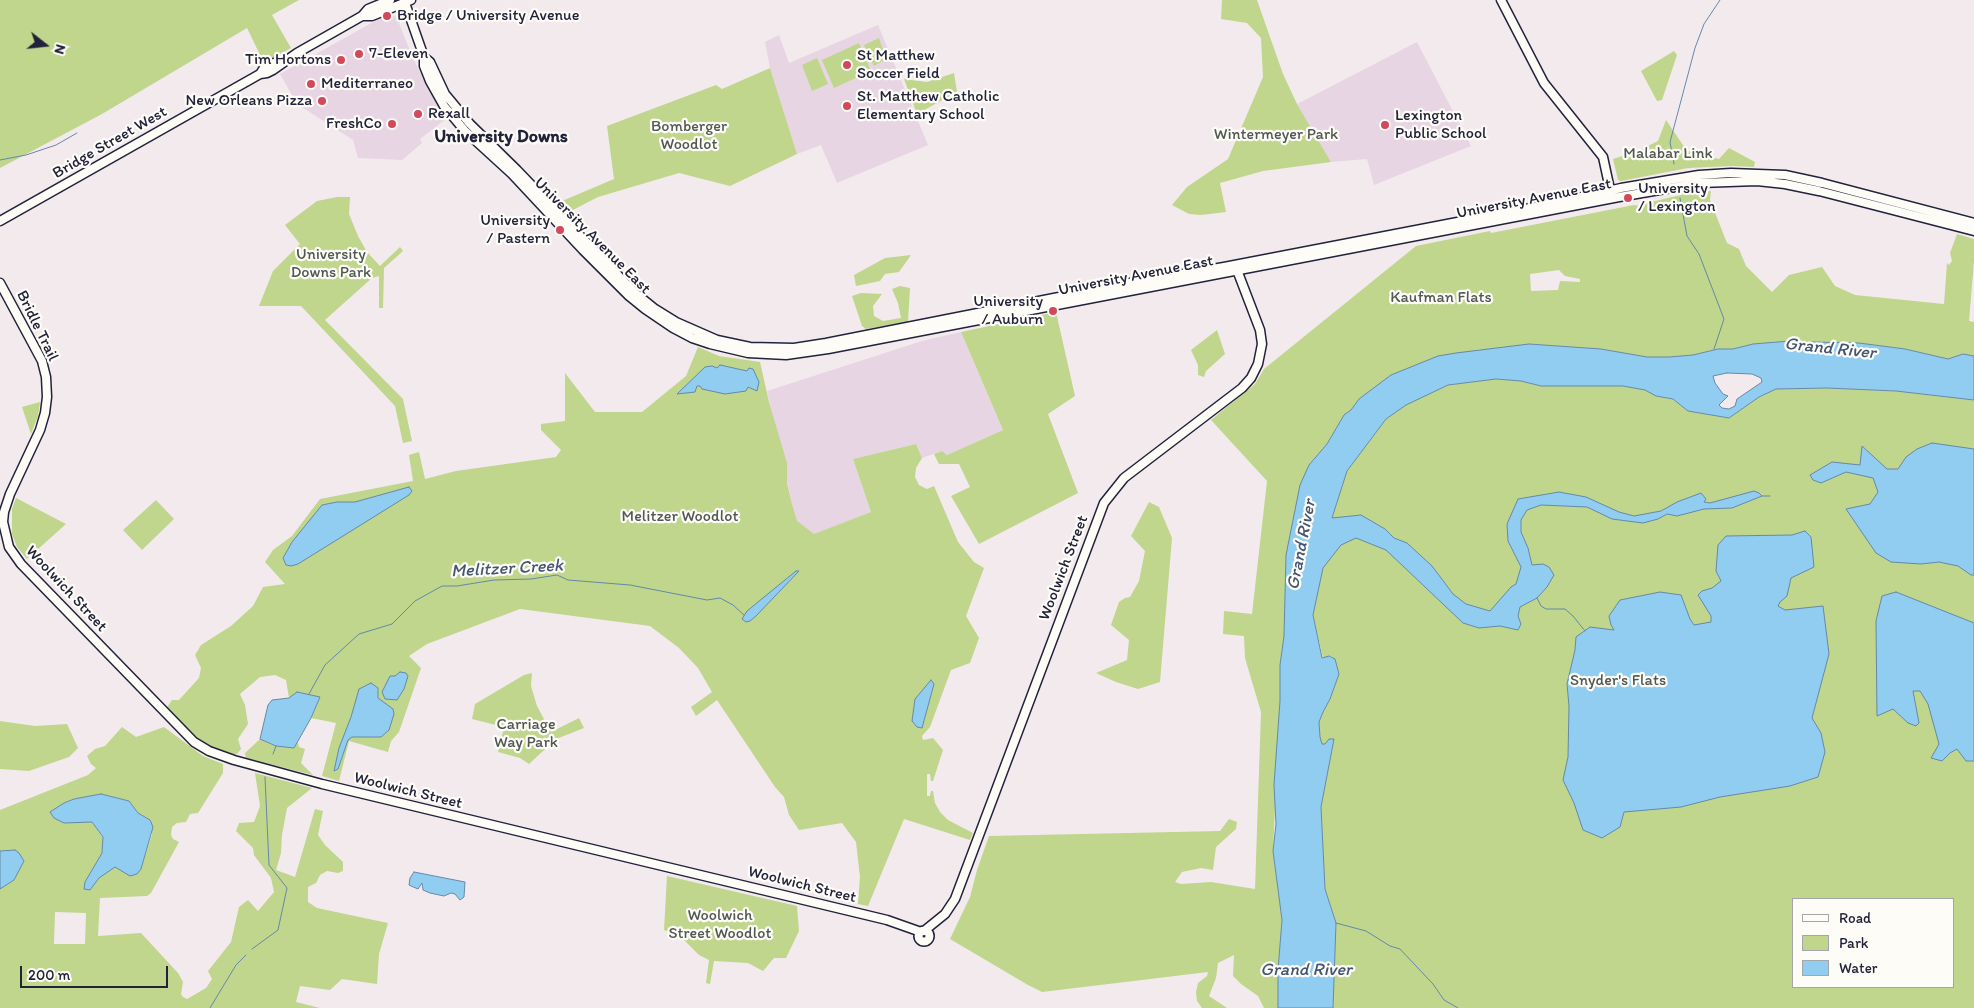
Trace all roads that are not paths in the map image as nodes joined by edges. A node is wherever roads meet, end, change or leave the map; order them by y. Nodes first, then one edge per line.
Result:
1 (390, 0) edge
2 (1501, 0) edge
3 (407, 1) edge
4 (362, 16) junction
5 (424, 56) junction
6 (1611, 194) junction
7 (0, 221) edge
8 (1974, 223) edge
9 (1974, 231) edge
10 (1237, 270) junction
11 (0, 283) edge
12 (2, 522) joint

1 - 4 main road, Bridge Street West
2 - 6 main road
3 - 4 main road, Bridge Street West
3 - 5 main road, University Avenue East
4 - 7 main road, Bridge Street West
5 - 6 main road, University Avenue East
5 - 10 main road, University Avenue East
6 - 8 main road, University Avenue East
6 - 9 main road, University Avenue East
6 - 10 main road, University Avenue East
10 - 12 main road, Woolwich Street
11 - 12 main road, Bridle Trail

